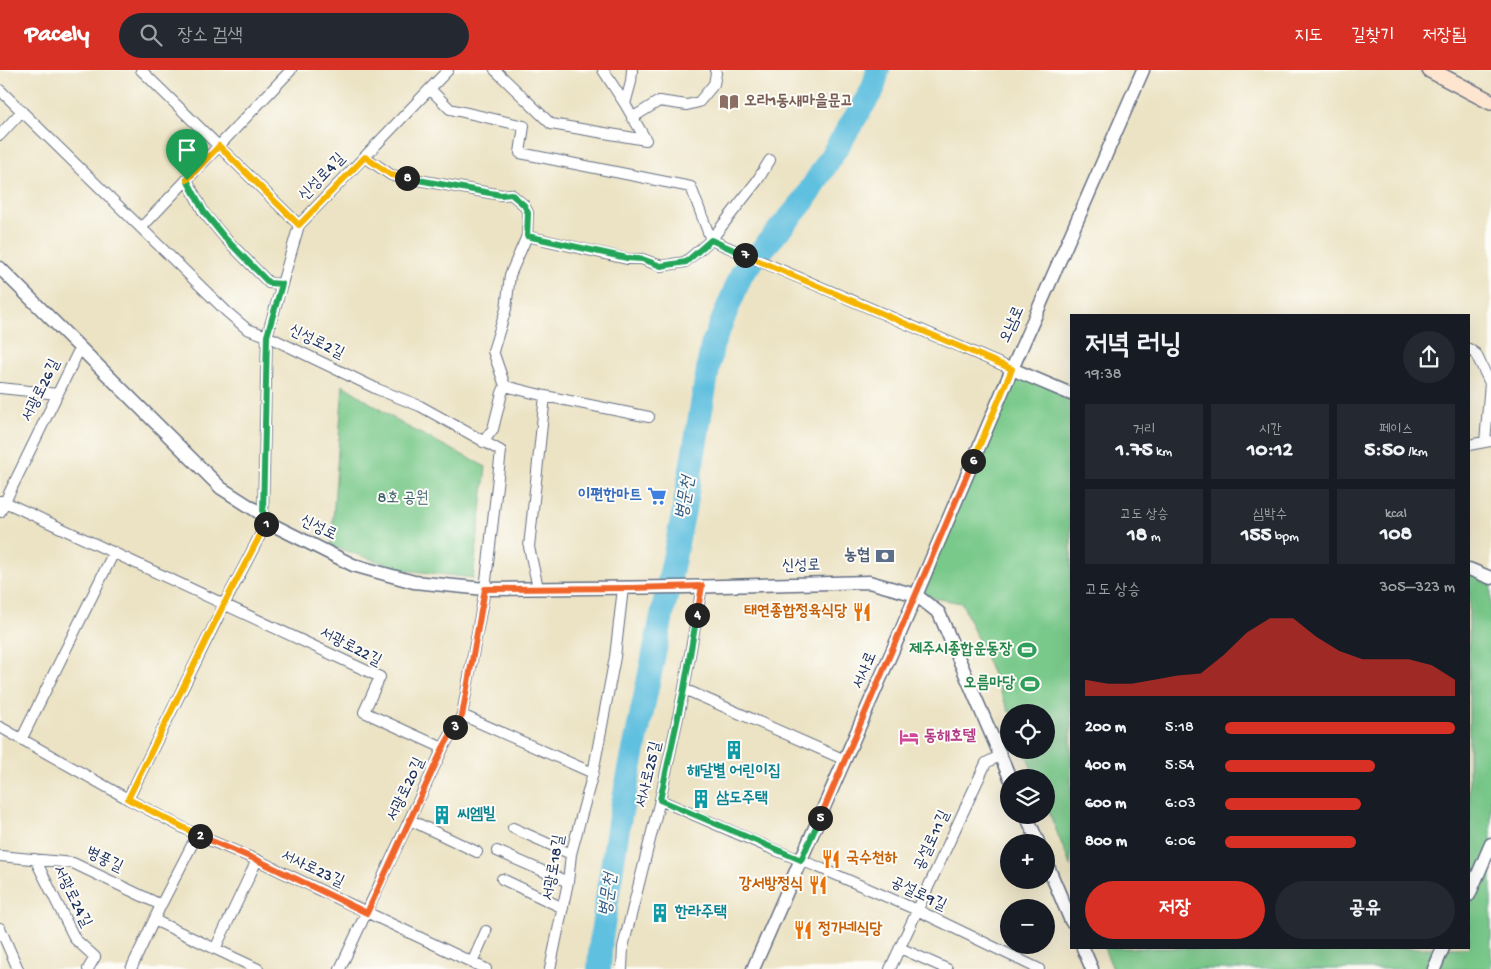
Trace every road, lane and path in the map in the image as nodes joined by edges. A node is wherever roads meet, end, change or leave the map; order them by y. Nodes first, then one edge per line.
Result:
1 (140, 70) edge
2 (291, 70) edge
3 (448, 70) edge
4 (495, 70) edge
5 (603, 70) edge
6 (632, 70) edge
7 (715, 70) edge
8 (1143, 70) edge
9 (1430, 70) edge
10 (430, 89) junction
11 (0, 90) edge
12 (1491, 102) edge
13 (625, 104) junction
14 (22, 111) junction
15 (632, 118) junction
16 (0, 134) edge
17 (219, 146) junction
18 (365, 157) junction
19 (770, 160) dead end
20 (187, 180) junction
21 (299, 225) junction
22 (141, 228) junction
23 (527, 236) junction
24 (711, 240) junction
25 (0, 268) edge
26 (282, 284) junction
27 (267, 336) junction
28 (80, 348) junction
29 (1470, 350) edge
30 (1012, 369) junction
31 (505, 386) junction
32 (0, 388) edge
33 (58, 394) junction
34 (1070, 394) edge
35 (545, 396) junction
36 (649, 417) dead end
37 (1488, 441) edge
38 (483, 442) junction
39 (1470, 445) edge
40 (3, 502) edge
41 (0, 512) edge
42 (265, 518) junction
43 (114, 552) junction
44 (1470, 568) edge
45 (1491, 578) edge
46 (702, 586) junction
47 (538, 588) junction
48 (628, 588) junction
49 (485, 589) junction
50 (916, 595) junction
51 (224, 604) junction
52 (684, 689) junction
53 (462, 716) junction
54 (0, 727) edge
55 (22, 738) junction
56 (443, 748) junction
57 (1000, 753) edge
58 (1000, 756) edge
59 (845, 760) junction
60 (593, 773) junction
61 (128, 799) junction
62 (660, 800) junction
63 (410, 820) junction
64 (513, 828) dead end
65 (197, 835) junction
66 (1491, 844) edge
67 (497, 851) dead end
68 (477, 852) dead end
69 (571, 854) junction
70 (0, 856) edge
71 (35, 859) junction
72 (257, 860) junction
73 (801, 860) junction
74 (502, 879) dead end
75 (568, 882) junction
76 (1055, 883) edge
77 (1470, 893) edge
78 (161, 905) junction
79 (563, 908) junction
80 (917, 910) junction
81 (367, 913) junction
82 (1070, 919) edge
83 (154, 920) junction
84 (0, 928) edge
85 (486, 931) dead end
86 (900, 948) junction
87 (215, 949) junction
88 (1082, 949) edge
89 (1443, 949) edge
90 (472, 963) junction
91 (1019, 965) edge
92 (18, 969) edge
93 (88, 969) edge
94 (131, 969) edge
95 (258, 969) edge
96 (340, 969) edge
97 (486, 969) edge
98 (550, 969) edge
99 (622, 969) edge
100 (753, 969) edge
101 (890, 969) edge
102 (947, 969) edge
103 (1040, 969) edge
104 (1092, 969) edge
105 (1434, 969) edge

1 - 17 street
2 - 17 street
3 - 10 street, 신성로4길
4 - 15 street
5 - 13 street
6 - 13 street
7 - 15 street
8 - 30 street, 오남로
9 - 12 main road
10 - 18 street, 신성로4길
10 - 24 street
11 - 14 street, 신성로2길
13 - 15 street
14 - 16 street
14 - 22 street, 신성로2길
17 - 20 street
17 - 21 street
18 - 21 street, 신성로4길
18 - 23 street
19 - 24 street
20 - 22 street
20 - 26 street
21 - 26 street, 신성로4길
22 - 27 street, 신성로2길
23 - 24 street
23 - 31 street
24 - 30 street
25 - 28 street, 신성로
26 - 27 street, 신성로4길
27 - 38 street, 신성로2길
27 - 42 street, 신성로4길
28 - 33 street, 서광로26길
28 - 42 street, 신성로
29 - 37 street
30 - 34 street
30 - 50 street, 오남로
31 - 35 street
31 - 38 street
32 - 33 street
33 - 40 street, 서광로26길
35 - 36 street
35 - 47 street
37 - 39 street
38 - 49 street, 신성로2길
40 - 41 street, 서광로26길
40 - 43 street, 서광로22길
42 - 49 street, 신성로
42 - 51 street
43 - 51 street, 서광로22길
43 - 55 street
44 - 45 street
46 - 48 street, 신성로
46 - 50 street, 신성로
46 - 52 street, 서사로25길
47 - 48 street, 신성로
47 - 49 street, 신성로
48 - 60 street, 서광로18길
49 - 53 street, 서광로20길
50 - 57 street
50 - 59 street, 서사로
51 - 56 street, 서광로22길
51 - 61 street
52 - 59 street
52 - 62 street, 서사로25길
53 - 56 street, 서광로20길
53 - 60 street
54 - 55 street, 서사로23길
55 - 61 street, 서사로23길
56 - 63 street, 서광로20길
58 - 80 street, 공설로11길
59 - 73 street, 서사로
60 - 69 street, 서광로18길
61 - 65 street, 서사로23길
62 - 73 street
62 - 99 street, 서사로25길
63 - 68 street
63 - 81 street, 서광로20길
64 - 69 street
65 - 72 street, 서사로23길
65 - 78 street
66 - 77 street
67 - 75 street
69 - 75 street, 서광로18길
70 - 71 street, 병풍길
71 - 78 street, 병풍길
71 - 93 street, 서광로24길
72 - 81 street, 서사로23길
72 - 87 street
73 - 80 street, 공설로9길
73 - 100 street, 서사로
74 - 79 street
75 - 79 street, 서광로18길
76 - 82 street
78 - 83 street
79 - 98 street, 서광로18길
80 - 86 street, 공설로11길
80 - 91 street, 공설로9길
81 - 90 street, 서사로23길
81 - 96 street, 서광로20길
83 - 87 street
83 - 94 street
84 - 92 street
85 - 90 street
86 - 101 street, 공설로11길
86 - 102 street
87 - 95 street
88 - 104 street
89 - 105 street
90 - 97 street, 서사로23길
91 - 103 street, 공설로9길

